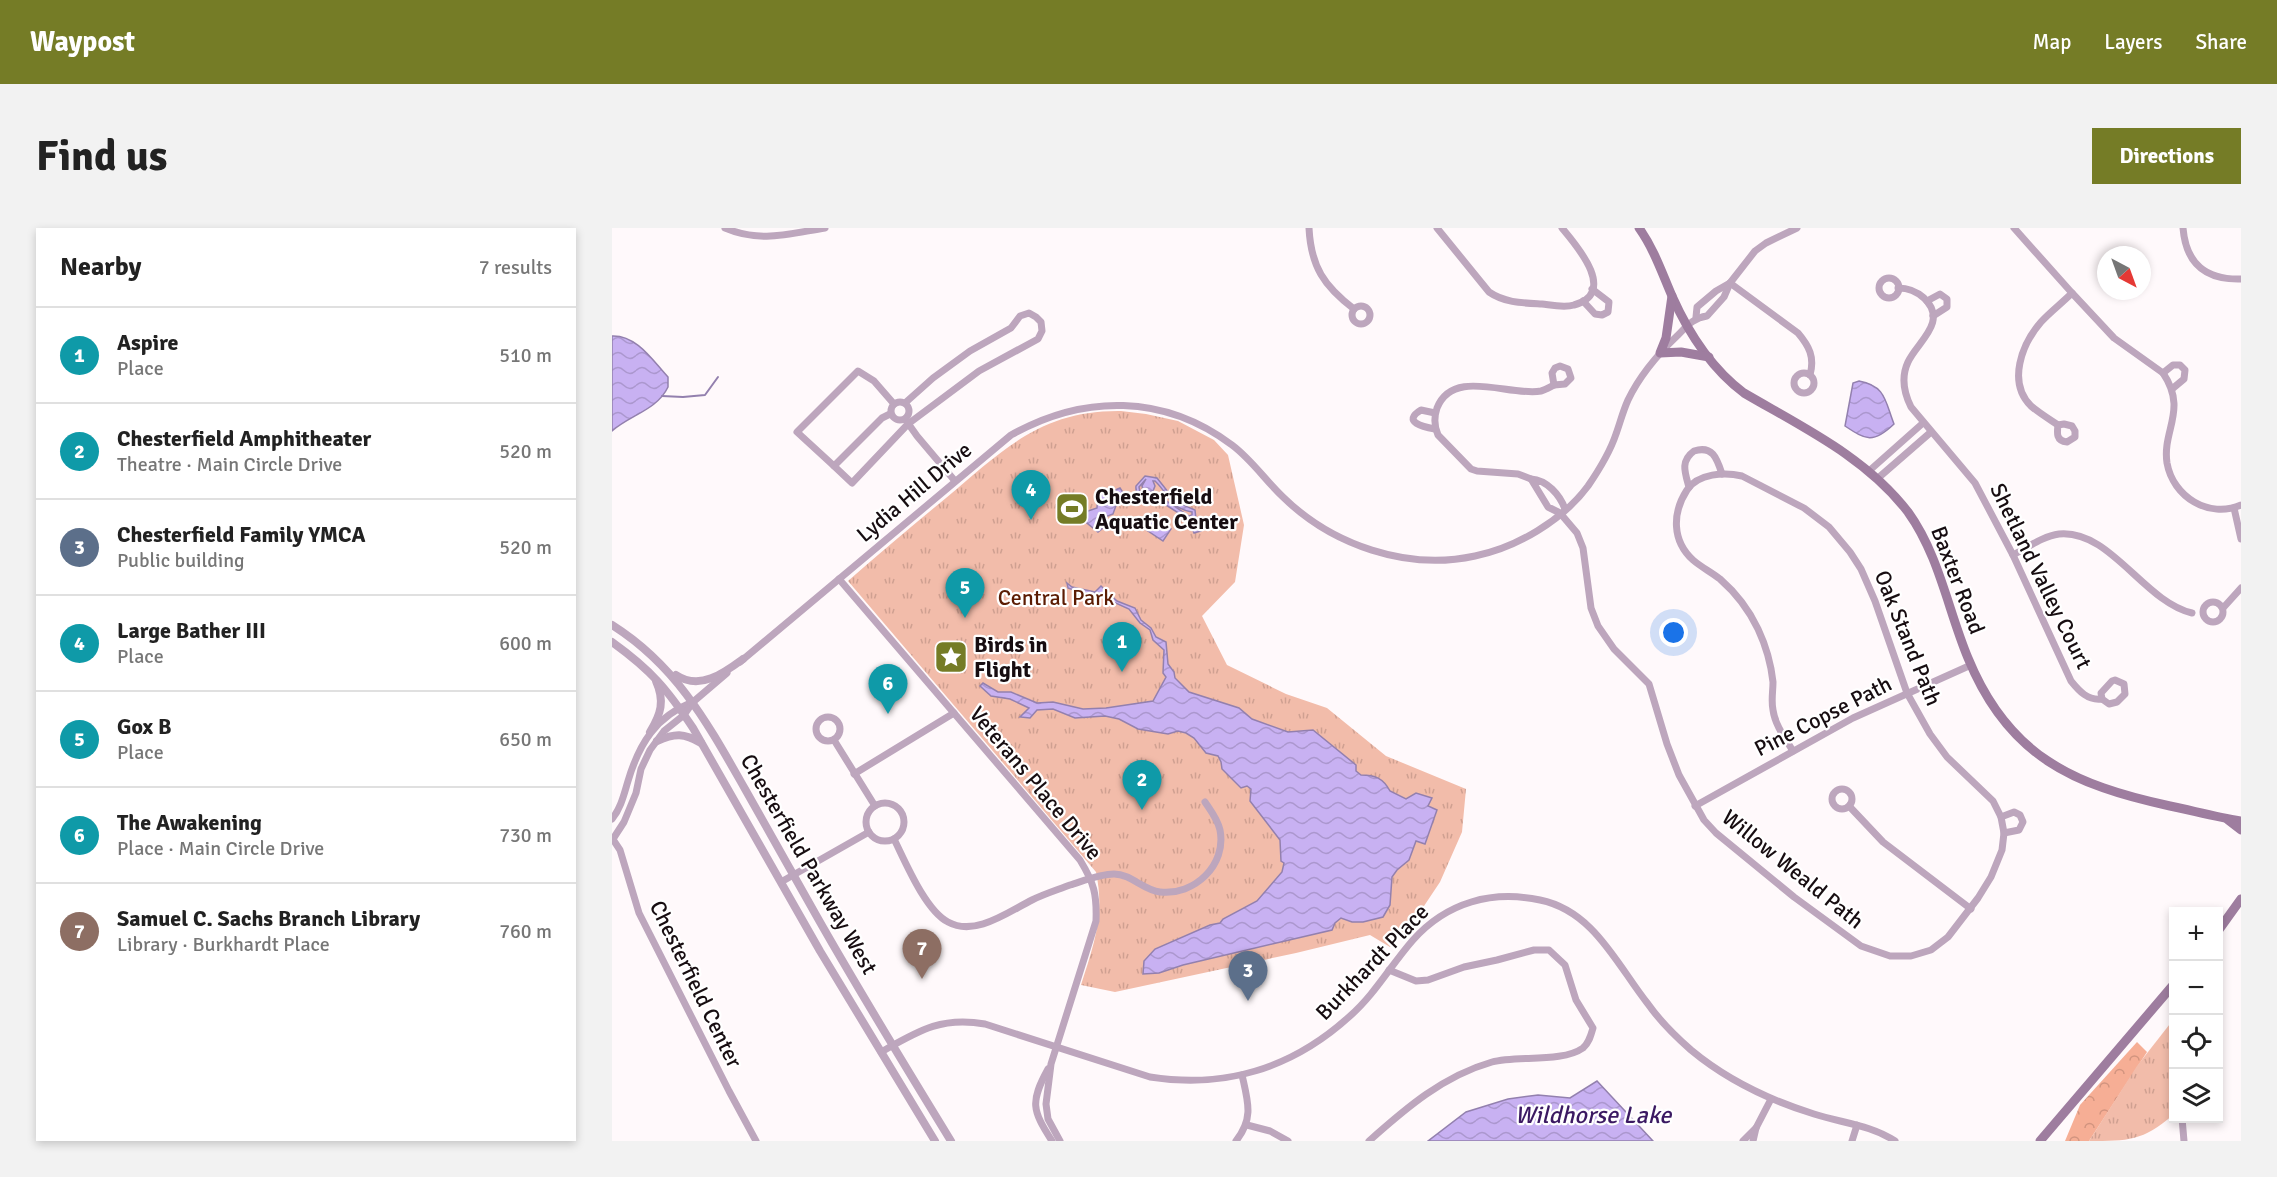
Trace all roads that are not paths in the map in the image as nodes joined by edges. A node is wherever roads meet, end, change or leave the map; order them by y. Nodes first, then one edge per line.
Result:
1 (725, 228) edge
2 (825, 228) edge
3 (1309, 228) edge
4 (1437, 228) edge
5 (1562, 228) edge
6 (1639, 228) edge
7 (1797, 228) edge
8 (2014, 228) edge
9 (2183, 228) edge
10 (2241, 279) edge
11 (1730, 283) junction
12 (1898, 288) dead end
13 (1592, 290) junction
14 (2072, 293) junction
15 (1672, 296) junction
16 (1583, 301) junction
17 (1927, 301) junction
18 (1354, 309) dead end
19 (1933, 316) junction
20 (1696, 317) junction
21 (1687, 326) junction
22 (1660, 353) junction
23 (1709, 357) junction
24 (2163, 373) junction
25 (1810, 375) dead end
26 (1554, 385) dead end
27 (2172, 389) junction
28 (905, 403) junction
29 (894, 404) junction
30 (1435, 413) junction
31 (890, 414) junction
32 (907, 421) junction
33 (1923, 423) junction
34 (2058, 425) dead end
35 (1435, 429) junction
36 (1931, 432) junction
37 (834, 466) junction
38 (1869, 471) junction
39 (1722, 474) junction
40 (1531, 479) junction
41 (1877, 479) junction
42 (956, 481) junction
43 (1689, 487) junction
44 (2237, 507) edge
45 (1563, 511) junction
46 (2241, 539) edge
47 (2013, 555) junction
48 (839, 579) junction
49 (2241, 588) edge
50 (2223, 608) junction
51 (2197, 613) junction
52 (612, 625) edge
53 (612, 642) edge
54 (743, 659) junction
55 (662, 664) junction
56 (1971, 665) junction
57 (654, 675) junction
58 (1907, 693) junction
59 (2102, 699) dead end
60 (693, 702) junction
61 (682, 711) junction
62 (954, 713) junction
63 (650, 732) junction
64 (834, 740) dead end
65 (657, 741) junction
66 (702, 743) junction
67 (1793, 751) junction
68 (854, 774) junction
69 (1205, 802) dead end
70 (875, 806) junction
71 (1695, 806) junction
72 (1849, 806) dead end
73 (2241, 815) edge
74 (2001, 817) junction
75 (612, 819) edge
76 (2226, 819) junction
77 (2241, 821) edge
78 (2241, 830) edge
79 (869, 832) junction
80 (2004, 833) junction
81 (613, 839) edge
82 (894, 839) junction
83 (793, 874) junction
84 (1091, 879) junction
85 (781, 882) junction
86 (2241, 899) edge
87 (1971, 909) junction
88 (2223, 924) edge
89 (1389, 970) junction
90 (2169, 990) edge
91 (894, 1045) junction
92 (1056, 1046) junction
93 (881, 1052) junction
94 (1051, 1064) junction
95 (1242, 1075) junction
96 (1771, 1099) junction
97 (2182, 1123) edge
98 (1246, 1125) junction
99 (1857, 1125) junction
100 (1756, 1128) junction
101 (756, 1141) edge
102 (935, 1141) edge
103 (951, 1141) edge
104 (1052, 1141) edge
105 (1060, 1141) edge
106 (1236, 1141) edge
107 (1288, 1141) edge
108 (1369, 1141) edge
109 (1743, 1141) edge
110 (1753, 1141) edge
111 (1852, 1141) edge
112 (1895, 1141) edge
113 (2040, 1141) edge
114 (2184, 1141) edge

1 - 2 street
3 - 18 street
4 - 16 street
5 - 13 street
6 - 15 main road, Baxter Road
7 - 11 street
8 - 14 street
9 - 10 street
11 - 20 street
11 - 20 street
11 - 25 street
12 - 17 street
13 - 16 street
13 - 16 street
14 - 24 street
14 - 34 street
15 - 21 main road, Baxter Road
15 - 22 main road
17 - 19 street
17 - 19 street, Shetland Valley Court
19 - 33 street, Shetland Valley Court
20 - 21 street, Lydia Hill Drive
21 - 22 street, Lydia Hill Drive
21 - 23 main road, Baxter Road
22 - 23 main road
22 - 45 street, Lydia Hill Drive
23 - 38 main road, Baxter Road
24 - 27 street
24 - 27 street
26 - 30 street
27 - 44 street
28 - 29 street
28 - 32 street
28 - 32 street
29 - 31 street
29 - 37 street
30 - 35 street
30 - 35 street
31 - 32 street
31 - 37 street
32 - 37 street
32 - 42 street
33 - 36 street, Shetland Valley Court
33 - 38 street
35 - 40 street
36 - 41 street
36 - 47 street, Shetland Valley Court
38 - 41 main road, Baxter Road
39 - 43 street, Oak Stand Path
39 - 43 street
39 - 58 street, Oak Stand Path
40 - 45 street
40 - 45 street
41 - 56 main road, Baxter Road
42 - 45 street, Lydia Hill Drive
42 - 48 street, Lydia Hill Drive
43 - 67 street
44 - 46 street
45 - 71 street, Willow Weald Path
47 - 51 street
47 - 59 street, Shetland Valley Court
48 - 54 street, Lydia Hill Drive
48 - 62 street, Veterans Place Drive
49 - 50 street
50 - 51 street
50 - 51 street
52 - 55 street, Chesterfield Parkway West
53 - 57 street, Chesterfield Parkway West
54 - 55 street
54 - 60 street, Lydia Hill Drive
55 - 60 street, Chesterfield Parkway West
56 - 58 street, Pine Copse Path
56 - 76 main road, Baxter Road
57 - 61 street, Chesterfield Parkway West
57 - 63 street
58 - 67 street, Pine Copse Path
58 - 74 street, Oak Stand Path
60 - 61 street, Chesterfield Center
60 - 83 street, Chesterfield Parkway West
61 - 63 street, Chesterfield Center
61 - 65 street, Chesterfield Center
61 - 66 street, Chesterfield Parkway West
62 - 68 street
62 - 84 street, Veterans Place Drive
63 - 75 street, Chesterfield Center
64 - 68 street
65 - 66 street
65 - 81 street, Chesterfield Center
66 - 85 street, Chesterfield Parkway West
67 - 71 street, Pine Copse Path
68 - 70 street
69 - 84 street
70 - 79 street
70 - 82 street
71 - 87 street, Willow Weald Path
72 - 87 street
73 - 76 main road
74 - 80 street, Oak Stand Path
74 - 80 street
76 - 77 main road, Baxter Road
76 - 78 main road
79 - 82 street
79 - 83 street
80 - 87 street, Oak Stand Path
81 - 101 street, Chesterfield Center
82 - 84 street
83 - 85 street
83 - 91 street, Chesterfield Parkway West
84 - 92 street, Veterans Place Drive
85 - 93 street, Chesterfield Parkway West
86 - 88 main road
89 - 95 street, Burkhardt Place
89 - 96 street, Burkhardt Place
89 - 108 street
90 - 113 main road
91 - 92 street, Burkhardt Place
91 - 93 street, Burkhardt Place
91 - 103 street, Chesterfield Parkway West
92 - 94 street, Veterans Place Drive
92 - 95 street, Burkhardt Place
93 - 102 street, Chesterfield Parkway West
94 - 104 street
94 - 105 street
95 - 98 street
96 - 99 street, Burkhardt Place
96 - 100 street
97 - 114 street
98 - 106 street
98 - 107 street
99 - 111 street
99 - 112 street, Burkhardt Place
100 - 109 street
100 - 110 street

